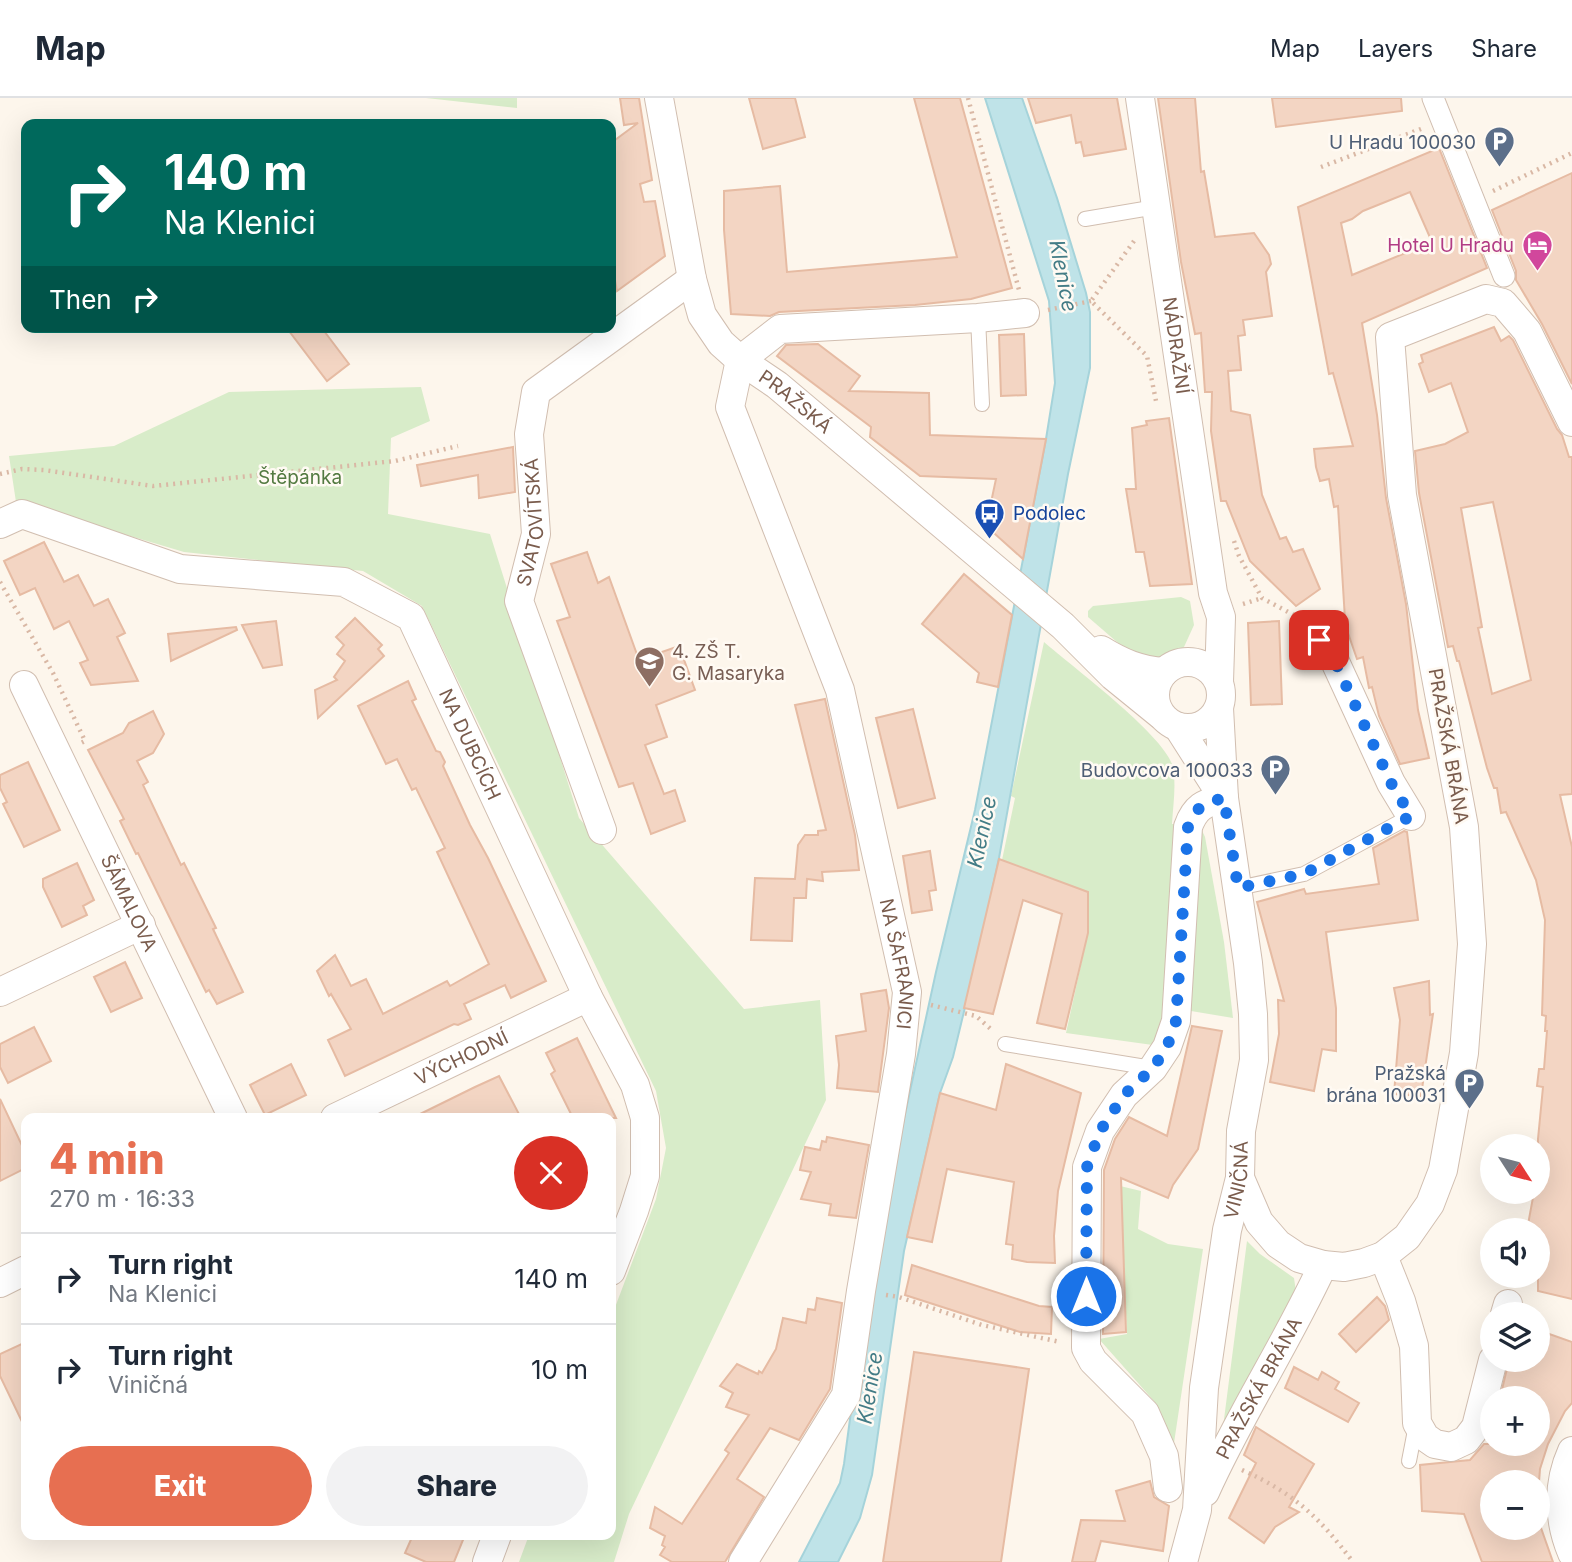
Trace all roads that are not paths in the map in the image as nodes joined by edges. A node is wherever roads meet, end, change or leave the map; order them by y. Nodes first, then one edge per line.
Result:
1 (659, 98) edge
2 (1140, 98) edge
3 (1433, 98) edge
4 (1156, 207) junction
5 (1085, 219) dead end
6 (692, 279) junction
7 (1504, 289) junction
8 (1037, 311) road end
9 (978, 318) junction
10 (740, 360) junction
11 (982, 404) dead end
12 (1572, 422) edge
13 (0, 524) edge
14 (1213, 593) junction
15 (1063, 626) junction
16 (1319, 640) dead end
17 (1175, 667) junction
18 (24, 685) dead end
19 (1219, 695) junction
20 (1170, 721) junction
21 (1224, 798) junction
22 (1411, 816) joint
23 (601, 830) dead end
24 (1238, 888) junction
25 (141, 925) junction
26 (0, 992) edge
27 (588, 997) junction
28 (1005, 1044) road end
29 (1153, 1068) junction
30 (231, 1113) edge
31 (345, 1113) edge
32 (1240, 1178) junction
33 (1383, 1256) junction
34 (616, 1257) edge
35 (1323, 1265) junction
36 (21, 1272) edge
37 (0, 1283) edge
38 (1490, 1372) edge
39 (1416, 1423) junction
40 (1572, 1451) edge
41 (1409, 1461) dead end
42 (1168, 1488) dead end
43 (1196, 1510) junction
44 (495, 1540) edge
45 (1572, 1553) edge
46 (487, 1562) edge
47 (743, 1562) edge
48 (1183, 1562) edge

1 - 6 street, PRAŽSKÁ
2 - 4 street, NÁDRAŽNÍ
3 - 7 street
4 - 5 lane
4 - 14 street, NÁDRAŽNÍ
6 - 10 street, PRAŽSKÁ
6 - 23 street, SVATOVÍTSKÁ
7 - 12 street
7 - 33 street, PRAŽSKÁ BRÁNA
8 - 9 street
9 - 10 street
9 - 11 lane
10 - 15 street, PRAŽSKÁ
10 - 47 street, NA ŠAFRANICI
13 - 27 street, NA DUBCÍCH
14 - 17 street, NÁDRAŽNÍ
14 - 19 street, NÁDRAŽNÍ
15 - 17 street, PRAŽSKÁ
15 - 20 street, PRAŽSKÁ
16 - 22 street
17 - 19 street
17 - 20 street
18 - 25 street, ŠÁMALOVA
19 - 20 street
19 - 21 street, VINIČNÁ
20 - 21 street, VINIČNÁ
21 - 24 street, VINIČNÁ
21 - 29 street
22 - 24 lane
24 - 32 street, VINIČNÁ
25 - 26 street
25 - 30 street, ŠÁMALOVA
27 - 31 street, VÝCHODNÍ
27 - 34 street, NA DUBCÍCH
28 - 29 lane
29 - 42 street
32 - 35 street, PRAŽSKÁ BRÁNA
32 - 43 street, VINIČNÁ
33 - 35 street, PRAŽSKÁ BRÁNA
33 - 39 street
35 - 43 street, PRAŽSKÁ BRÁNA
36 - 37 street
38 - 39 street
39 - 41 lane
40 - 45 street
43 - 48 street, VINIČNÁ
44 - 46 street

